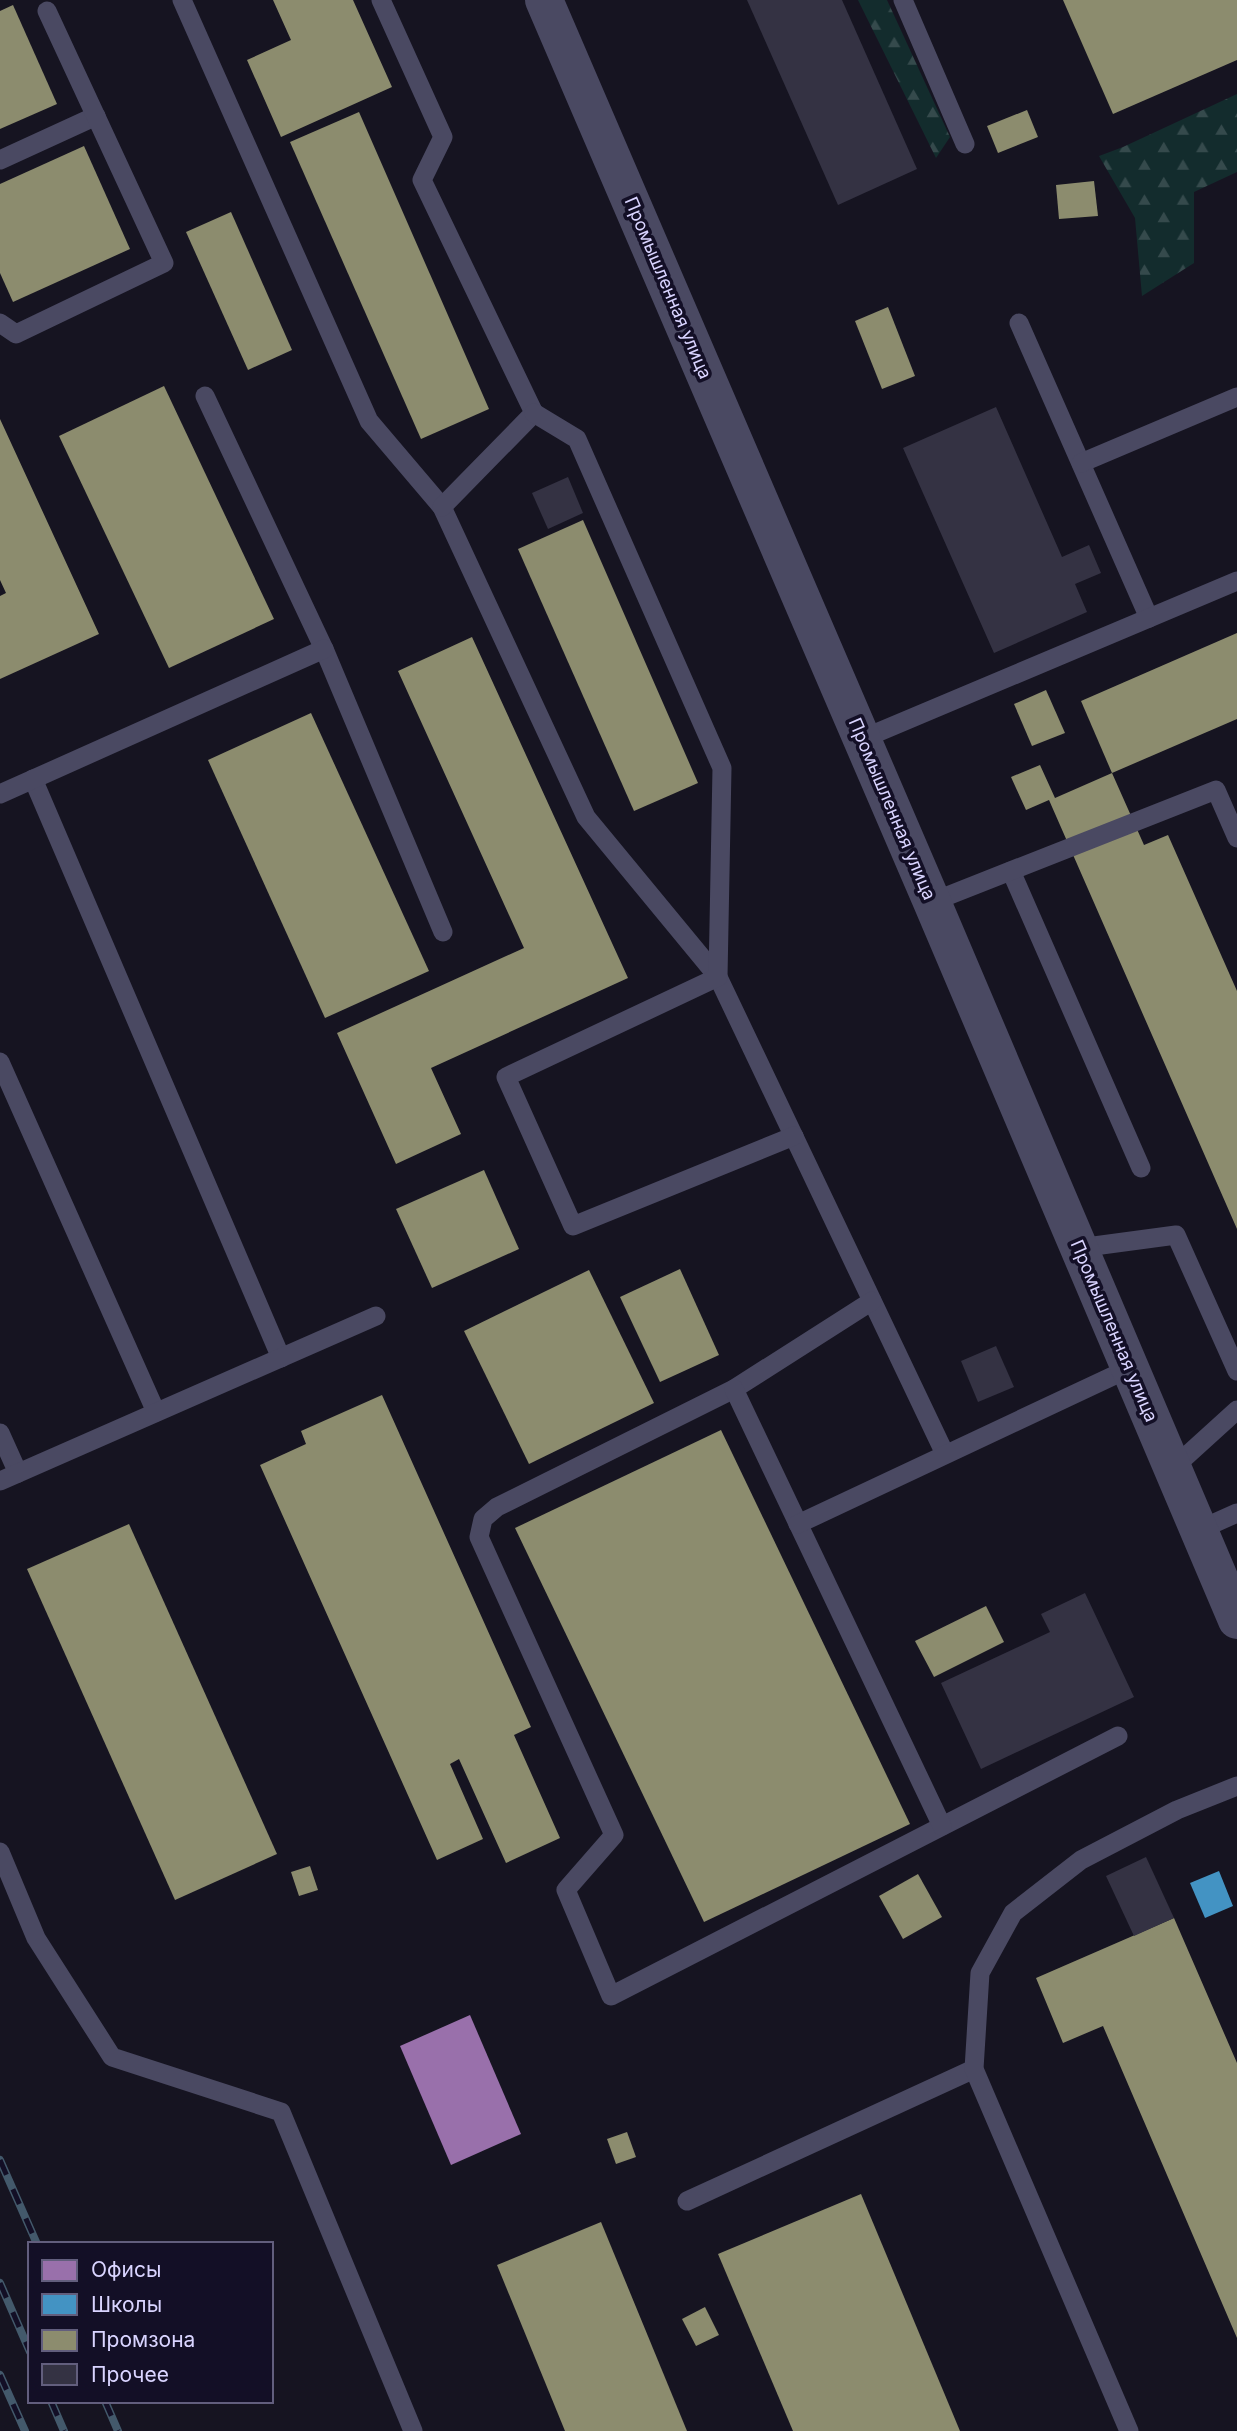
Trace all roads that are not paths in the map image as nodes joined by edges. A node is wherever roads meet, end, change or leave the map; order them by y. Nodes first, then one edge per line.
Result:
1 (182, 0) edge
2 (381, 0) edge
3 (544, 0) edge
4 (903, 0) edge
5 (47, 11) dead end
6 (96, 116) junction
7 (965, 144) dead end
8 (0, 160) edge
9 (0, 323) edge
10 (1019, 323) dead end
11 (205, 396) dead end
12 (1237, 397) edge
13 (534, 413) junction
14 (1081, 463) junction
15 (442, 507) junction
16 (1237, 581) edge
17 (1149, 618) junction
18 (324, 649) junction
19 (862, 739) junction
20 (33, 779) junction
21 (0, 794) edge
22 (1237, 838) edge
23 (1011, 871) junction
24 (932, 902) junction
25 (443, 932) dead end
26 (718, 976) junction
27 (0, 1062) edge
28 (794, 1136) junction
29 (1141, 1168) dead end
30 (1079, 1248) junction
31 (872, 1301) junction
32 (376, 1316) dead end
33 (281, 1358) junction
34 (1130, 1368) junction
35 (1237, 1371) edge
36 (734, 1390) junction
37 (1237, 1410) edge
38 (156, 1412) junction
39 (0, 1433) edge
40 (945, 1454) junction
41 (1172, 1469) junction
42 (9, 1477) edge
43 (1237, 1513) edge
44 (798, 1524) junction
45 (1199, 1530) junction
46 (1234, 1607) edge
47 (1118, 1736) dead end
48 (1237, 1786) edge
49 (942, 1826) junction
50 (0, 1852) edge
51 (974, 2069) junction
52 (687, 2202) dead end
53 (413, 2431) edge
54 (1129, 2431) edge

1 - 15 lane
2 - 13 lane
3 - 19 street, Промышленная улица
4 - 7 lane
5 - 6 lane
6 - 8 lane
6 - 9 lane
10 - 14 lane
11 - 18 lane
12 - 14 lane
13 - 15 lane
13 - 26 lane
14 - 17 lane
15 - 26 lane
16 - 17 lane
17 - 19 lane
18 - 20 lane
18 - 25 lane
19 - 24 street, Промышленная улица
20 - 21 lane
20 - 33 lane
22 - 23 lane
23 - 24 lane
23 - 29 lane
24 - 30 street, Промышленная улица
26 - 28 lane
26 - 28 lane
27 - 38 lane
28 - 31 lane
30 - 34 street, Промышленная улица
30 - 35 lane
31 - 36 lane
31 - 40 lane
32 - 33 lane
33 - 38 lane
34 - 40 lane
34 - 41 street, Промышленная улица
36 - 44 lane
36 - 49 lane
37 - 41 lane
38 - 42 lane
39 - 42 lane
40 - 44 lane
41 - 45 street, Промышленная улица
43 - 45 lane
44 - 49 lane
45 - 46 street, Промышленная улица
47 - 49 lane
48 - 51 lane
50 - 53 lane
51 - 52 lane
51 - 54 lane

